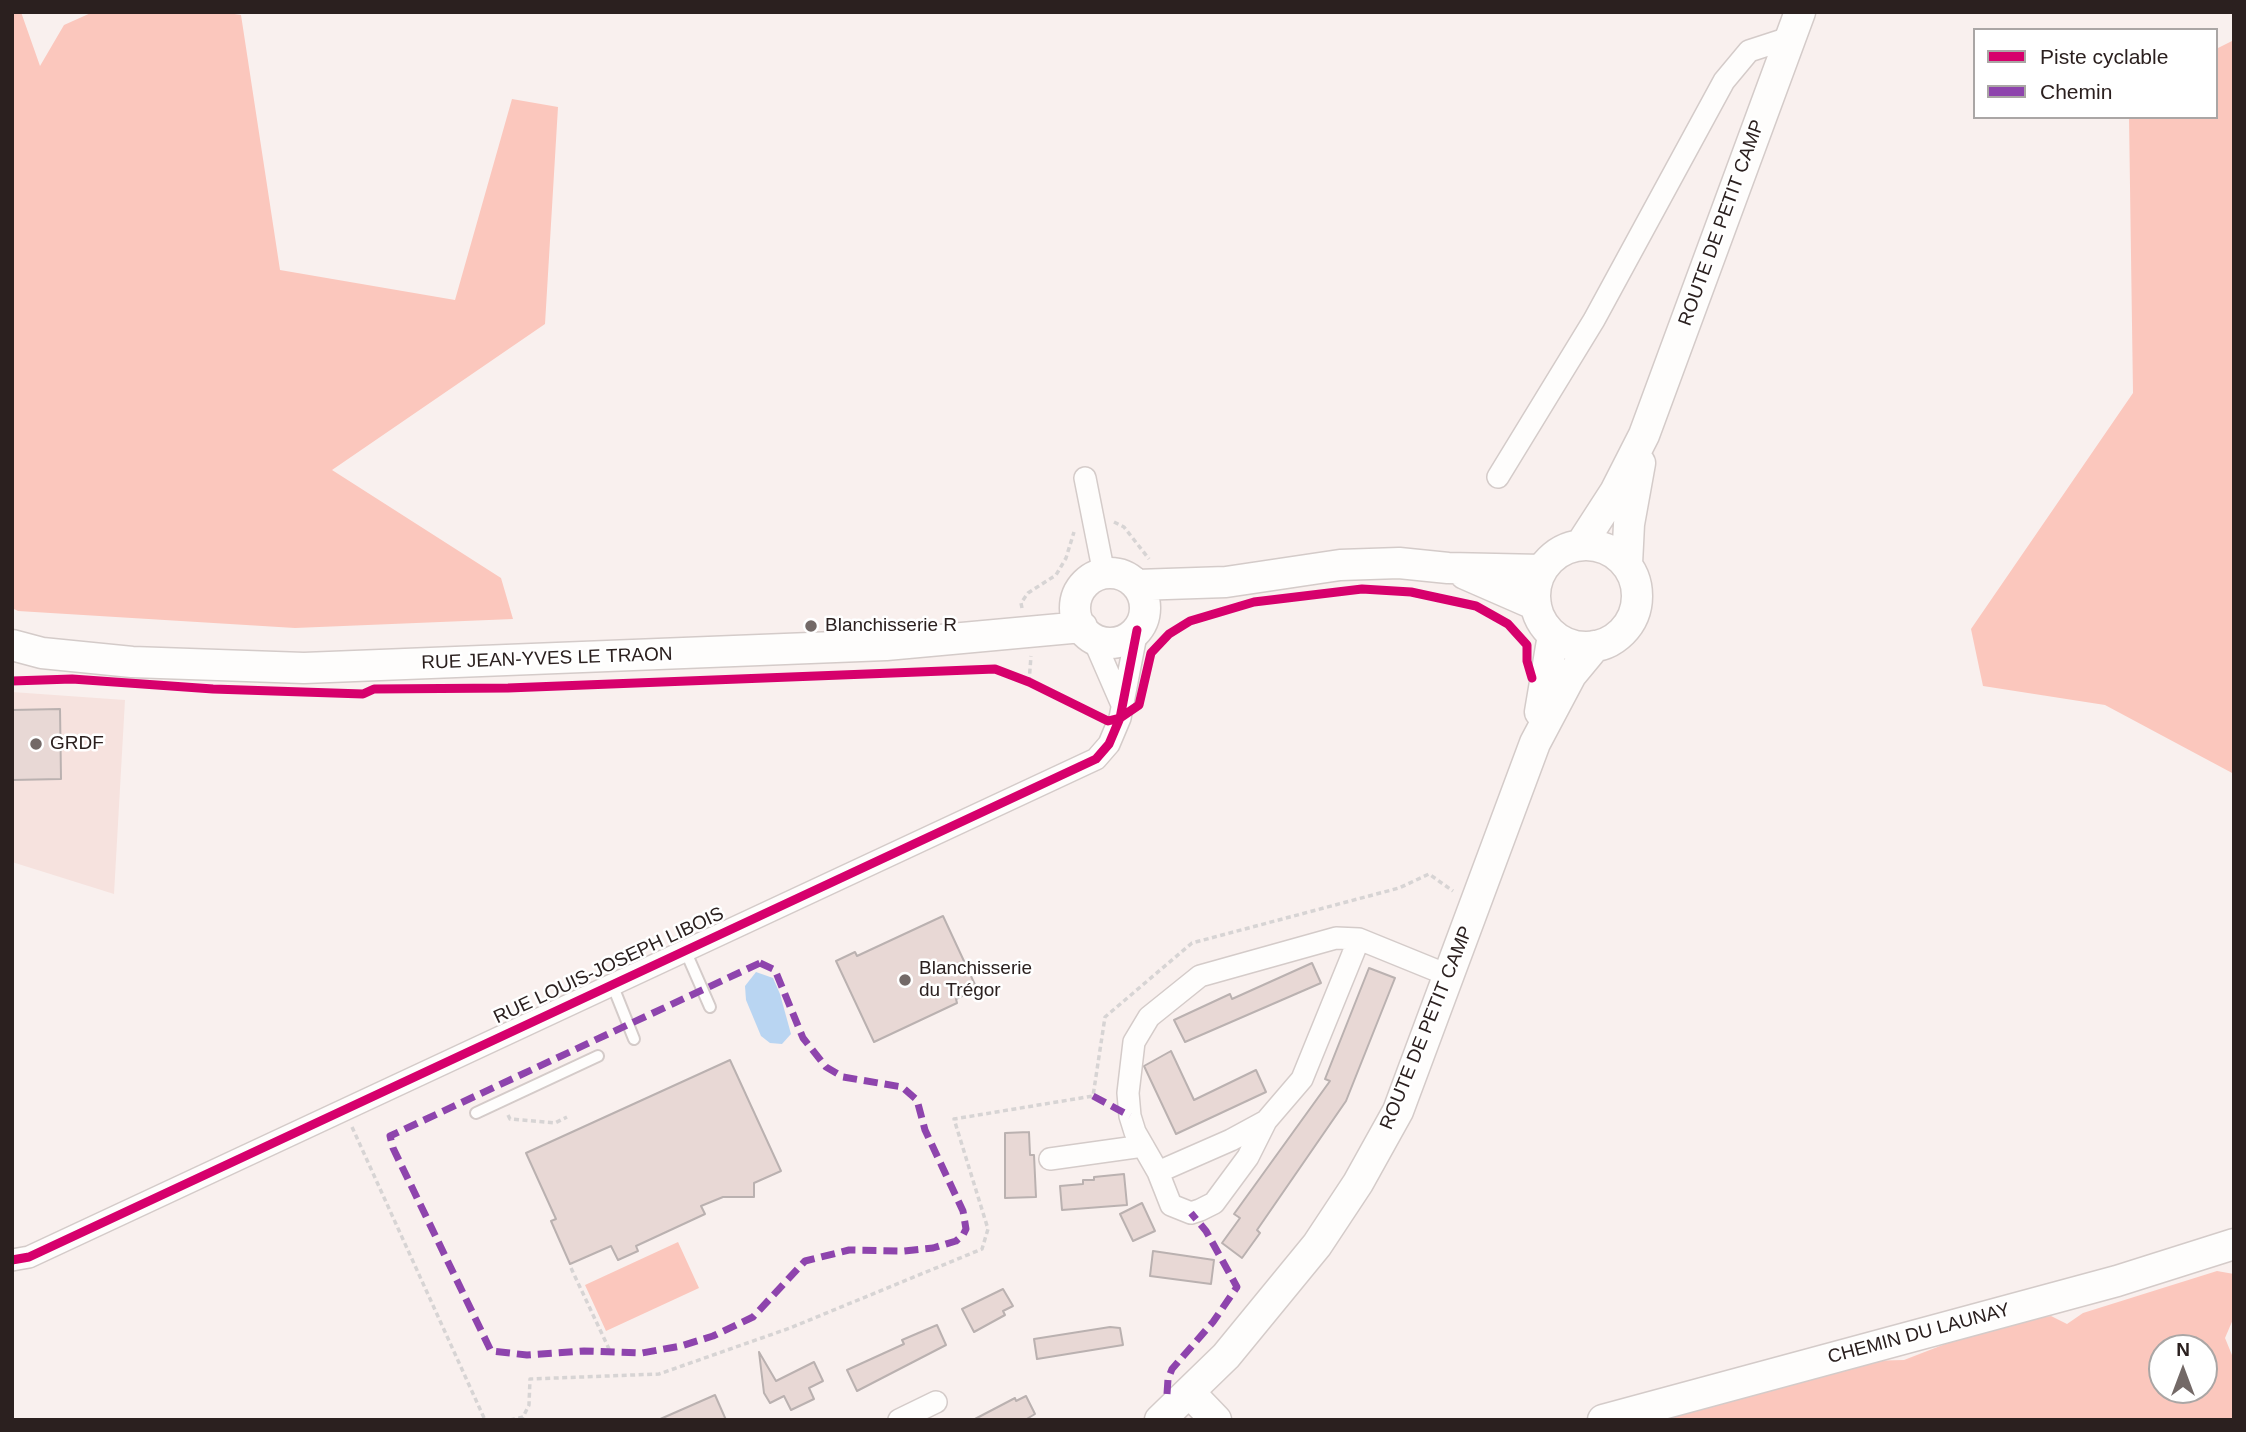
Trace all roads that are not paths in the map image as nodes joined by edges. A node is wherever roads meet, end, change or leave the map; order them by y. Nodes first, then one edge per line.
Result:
1 (1796, 25) edge
2 (1644, 435) junction
3 (1498, 477) dead end
4 (1085, 478) dead end
5 (1582, 544) junction
6 (1627, 564) junction
7 (1448, 568) junction
8 (1542, 570) junction
9 (1104, 573) junction
10 (1226, 582) junction
11 (1137, 585) junction
12 (1077, 597) junction
13 (1536, 605) junction
14 (1141, 623) junction
15 (1026, 625) junction
16 (1087, 633) junction
17 (1553, 635) junction
18 (12, 645) edge
19 (1595, 646) junction
20 (42, 653) junction
21 (12, 657) edge
22 (1123, 707) junction
23 (1535, 743) junction
24 (1359, 939) junction
25 (685, 950) junction
26 (1450, 976) junction
27 (612, 984) junction
28 (710, 1007) dead end
29 (634, 1039) dead end
30 (598, 1056) dead end
31 (476, 1113) dead end
32 (1266, 1121) junction
33 (1143, 1146) junction
34 (1050, 1159) dead end
35 (1158, 1172) junction
36 (2234, 1244) edge
37 (12, 1260) edge
38 (1189, 1393) junction
39 (936, 1402) dead end
40 (899, 1420) edge
41 (1160, 1420) edge
42 (1216, 1420) edge
43 (1603, 1420) edge

1 - 2 main road, ROUTE DE PETIT CAMP
1 - 3 street
2 - 5 main road, ROUTE DE PETIT CAMP
2 - 6 main road, ROUTE DE PETIT CAMP
4 - 9 street
5 - 6 main road
5 - 8 main road
6 - 19 main road
7 - 8 main road
7 - 10 main road
7 - 13 main road
8 - 13 main road
9 - 11 main road
9 - 12 main road
10 - 11 main road
10 - 14 main road
11 - 14 main road
12 - 15 main road
12 - 16 main road
13 - 17 main road
14 - 16 main road
14 - 22 street, RUE LOUIS-JOSEPH LIBOIS
15 - 16 main road
15 - 20 main road, RUE JEAN-YVES LE TRAON
16 - 22 street
17 - 19 main road
17 - 23 main road, ROUTE DE PETIT CAMP
18 - 20 main road, RUE JEAN-YVES LE TRAON
19 - 23 main road, ROUTE DE PETIT CAMP
20 - 21 main road
22 - 25 street, RUE LOUIS-JOSEPH LIBOIS
23 - 26 main road, ROUTE DE PETIT CAMP
24 - 26 street
24 - 32 street
24 - 33 street
25 - 27 street, RUE LOUIS-JOSEPH LIBOIS
25 - 28 lane
26 - 38 main road, ROUTE DE PETIT CAMP
27 - 29 lane
27 - 37 street, RUE LOUIS-JOSEPH LIBOIS
30 - 31 lane
32 - 35 street
32 - 35 street
33 - 34 street
33 - 35 street
36 - 43 main road, CHEMIN DU LAUNAY
38 - 41 main road, ROUTE DE PETIT CAMP
38 - 42 main road
39 - 40 street

